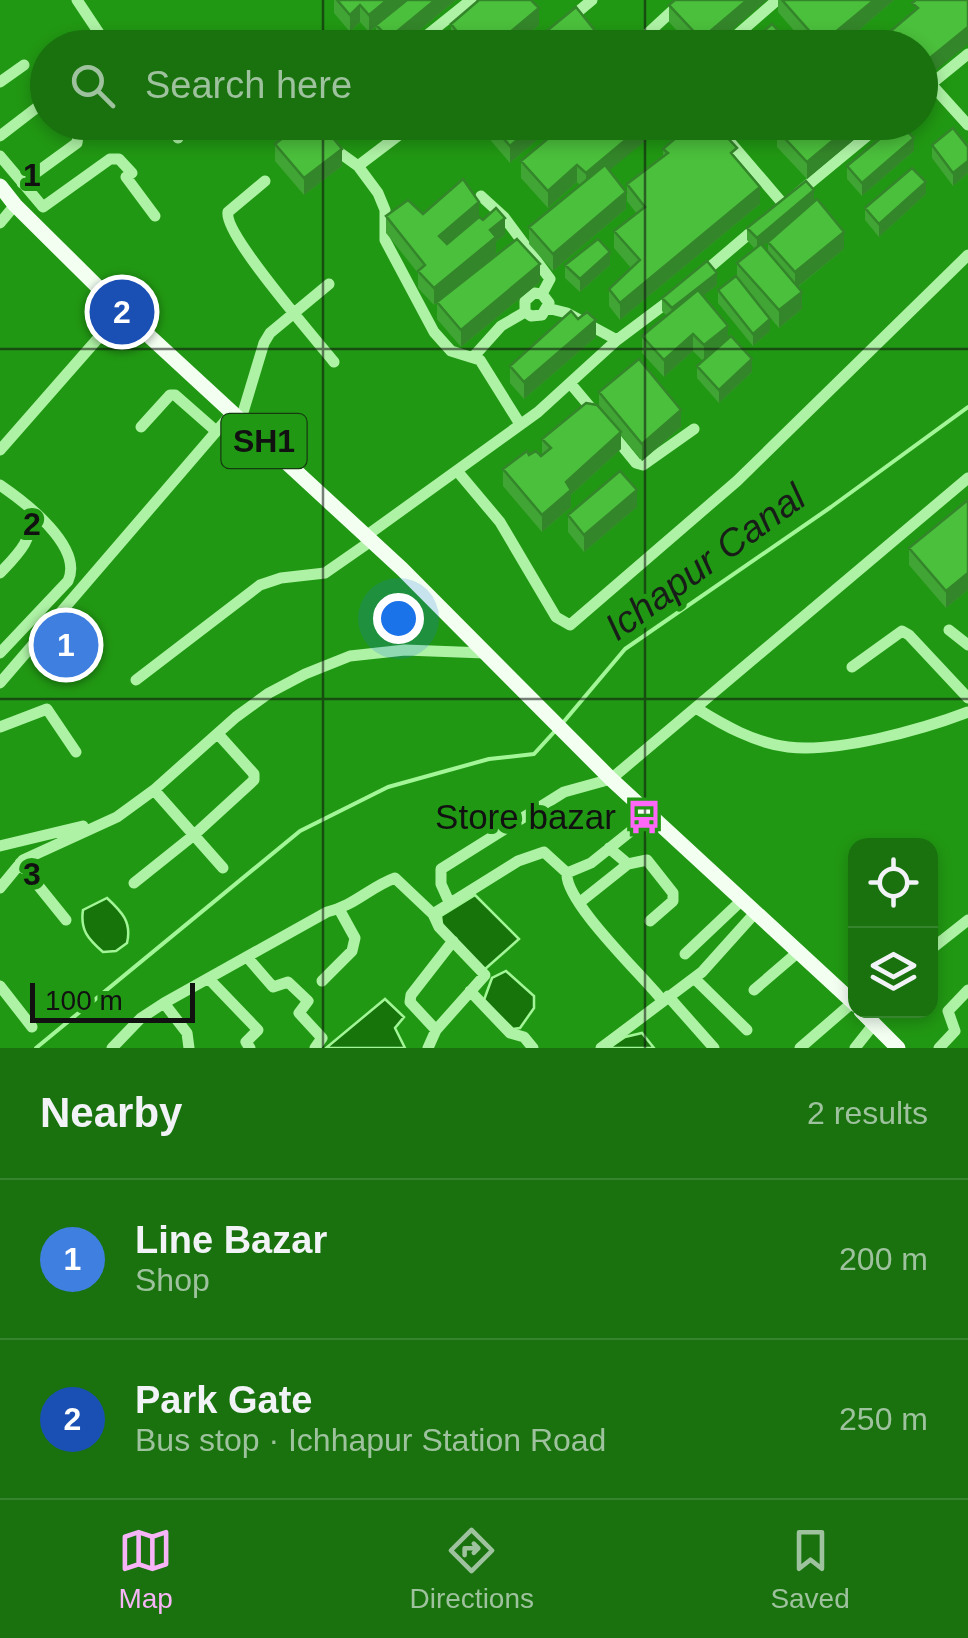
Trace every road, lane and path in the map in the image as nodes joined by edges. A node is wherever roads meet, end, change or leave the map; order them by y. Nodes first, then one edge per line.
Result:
1 (77, 0) edge
2 (471, 0) edge
3 (592, 0) edge
4 (684, 0) edge
5 (777, 0) edge
6 (563, 24) edge
7 (97, 30) edge
8 (434, 30) edge
9 (649, 30) edge
10 (743, 30) edge
11 (968, 54) edge
12 (24, 65) dead end
13 (938, 78) edge
14 (0, 82) edge
15 (938, 99) edge
16 (30, 113) edge
17 (968, 125) edge
18 (0, 136) edge
19 (77, 140) edge
20 (325, 140) edge
21 (392, 140) edge
22 (728, 140) edge
23 (862, 140) edge
24 (0, 156) edge
25 (358, 166) junction
26 (265, 182) dead end
27 (22, 183) junction
28 (0, 186) edge
29 (480, 196) edge
30 (784, 205) junction
31 (14, 206) junction
32 (155, 216) dead end
33 (0, 222) edge
34 (968, 255) edge
35 (329, 284) dead end
36 (542, 294) junction
37 (548, 308) junction
38 (122, 311) junction
39 (293, 311) junction
40 (525, 312) junction
41 (618, 340) junction
42 (474, 356) junction
43 (334, 362) dead end
44 (570, 384) junction
45 (237, 416) junction
46 (520, 424) junction
47 (141, 428) dead end
48 (694, 429) dead end
49 (216, 431) junction
50 (0, 450) edge
51 (636, 463) junction
52 (458, 472) junction
53 (622, 476) edge
54 (968, 478) edge
55 (0, 485) edge
56 (32, 511) junction
57 (369, 538) junction
58 (0, 573) edge
59 (949, 630) dead end
60 (968, 646) edge
61 (485, 653) junction
62 (0, 654) edge
63 (852, 668) dead end
64 (136, 680) dead end
65 (0, 683) edge
66 (968, 698) edge
67 (696, 708) junction
68 (968, 712) edge
69 (0, 728) edge
70 (218, 734) junction
71 (76, 752) dead end
72 (611, 779) junction
73 (154, 790) junction
74 (651, 815) junction
75 (117, 817) junction
76 (194, 835) junction
77 (0, 846) edge
78 (609, 848) junction
79 (20, 863) junction
80 (628, 864) junction
81 (223, 868) dead end
82 (567, 873) junction
83 (134, 883) dead end
84 (0, 888) edge
85 (742, 902) junction
86 (580, 903) junction
87 (450, 904) junction
88 (340, 909) junction
89 (754, 913) junction
90 (433, 914) junction
91 (66, 920) dead end
92 (968, 920) edge
93 (650, 921) dead end
94 (452, 941) junction
95 (938, 944) edge
96 (685, 954) dead end
97 (798, 954) junction
98 (247, 957) junction
99 (209, 978) junction
100 (694, 978) junction
101 (322, 981) dead end
102 (0, 986) edge
103 (754, 990) dead end
104 (968, 990) edge
105 (470, 992) junction
106 (665, 998) junction
107 (848, 999) edge
108 (164, 1003) junction
109 (848, 1012) edge
110 (868, 1018) edge
111 (874, 1024) junction
112 (32, 1027) dead end
113 (436, 1030) junction
114 (747, 1030) dead end
115 (112, 1048) edge
116 (190, 1048) edge
117 (250, 1048) edge
118 (315, 1048) edge
119 (428, 1048) edge
120 (533, 1048) edge
121 (602, 1048) edge
122 (714, 1048) edge
123 (800, 1048) edge
124 (855, 1048) edge
125 (898, 1048) edge
126 (939, 1048) edge

1 - 7 street
2 - 8 street
3 - 6 street
4 - 9 street
5 - 10 street
11 - 13 street
12 - 14 street
15 - 17 street
16 - 18 street
19 - 27 street
20 - 25 street
21 - 25 street
22 - 30 street
23 - 30 street
24 - 27 street
25 - 42 street
26 - 39 street
27 - 32 street
28 - 31 main road, SH1
29 - 36 street
30 - 41 street
31 - 33 street
31 - 38 main road, SH1
34 - 52 street
35 - 39 street
36 - 37 street
36 - 40 street
37 - 40 street
37 - 41 street
38 - 45 main road, SH1
38 - 50 street
39 - 43 street
39 - 45 street
40 - 42 street
41 - 44 street
42 - 46 street
44 - 46 street
44 - 51 street
45 - 49 street
45 - 57 main road, SH1
46 - 52 street
47 - 49 street
48 - 51 street
49 - 65 street
51 - 53 street
52 - 57 street
54 - 67 street
55 - 56 street
56 - 58 street
56 - 62 street
57 - 61 main road, SH1
57 - 64 street
59 - 60 street
61 - 70 street
61 - 72 main road, SH1
63 - 66 street
67 - 68 street
67 - 72 street
69 - 71 street
70 - 73 street
70 - 76 street
72 - 74 main road, SH1
72 - 87 street
73 - 75 street
73 - 76 street
74 - 78 street
74 - 85 main road, SH1
75 - 77 street
75 - 79 street
76 - 81 street
76 - 83 street
78 - 80 street
78 - 82 street
79 - 84 street
79 - 91 street
80 - 86 street
80 - 93 street
82 - 86 street
82 - 87 street
85 - 89 main road, SH1
85 - 96 street
86 - 106 street
87 - 90 street
88 - 90 street
88 - 98 street
88 - 101 street
89 - 97 main road, SH1
89 - 100 street
90 - 94 street
92 - 95 street
94 - 105 street
94 - 113 street
97 - 103 street
97 - 107 main road, SH1
98 - 99 street
98 - 118 street
99 - 108 street
99 - 117 street
100 - 106 street
100 - 114 street
102 - 112 street
104 - 126 street
105 - 113 street
105 - 120 street
106 - 121 street
106 - 122 street
108 - 115 street
108 - 116 street
109 - 123 street
110 - 111 main road, SH1
111 - 124 street
111 - 125 main road, SH1
113 - 119 street

